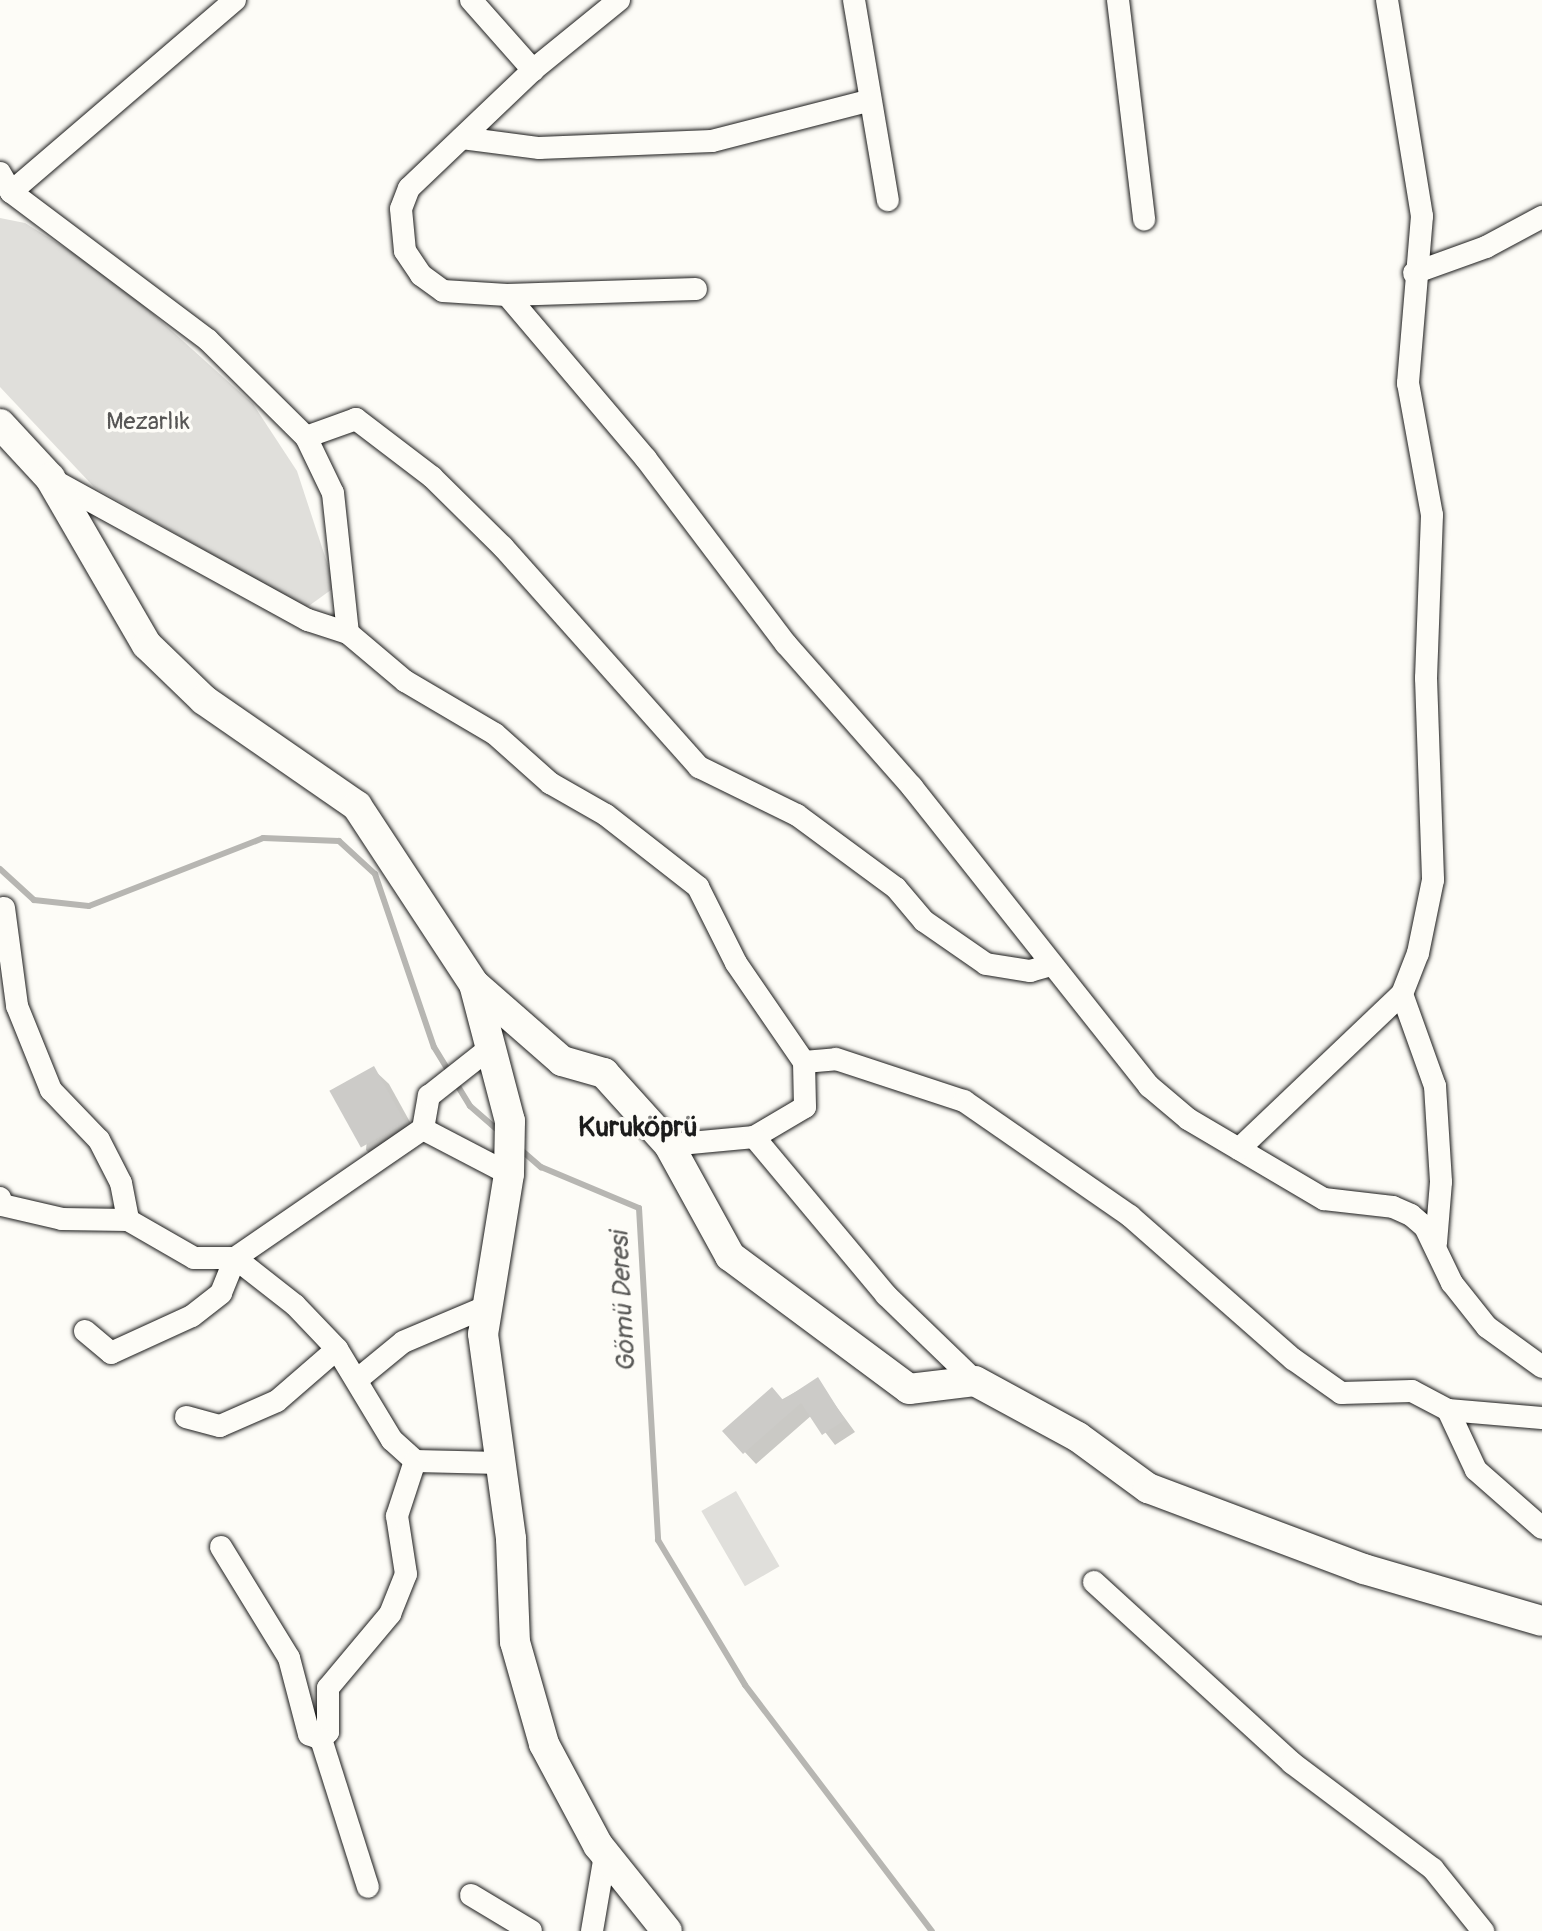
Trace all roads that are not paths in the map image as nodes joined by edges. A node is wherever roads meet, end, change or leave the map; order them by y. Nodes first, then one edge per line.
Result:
1 (235, 0) edge
2 (471, 0) edge
3 (619, 0) edge
4 (854, 0) edge
5 (1118, 0) edge
6 (1387, 0) edge
7 (533, 70) junction
8 (868, 101) junction
9 (462, 138) junction
10 (6, 182) edge
11 (888, 200) dead end
12 (1542, 217) edge
13 (1144, 219) dead end
14 (1414, 273) junction
15 (696, 289) dead end
16 (507, 295) junction
17 (0, 424) edge
18 (306, 437) junction
19 (50, 478) junction
20 (348, 633) junction
21 (4, 908) dead end
22 (1051, 965) junction
23 (474, 984) junction
24 (1402, 994) junction
25 (478, 1056) junction
26 (804, 1062) junction
27 (423, 1129) junction
28 (754, 1137) junction
29 (669, 1145) junction
30 (1239, 1149) junction
31 (509, 1174) junction
32 (0, 1198) edge
33 (128, 1220) junction
34 (1436, 1243) junction
35 (235, 1258) junction
36 (488, 1306) junction
37 (85, 1331) dead end
38 (337, 1349) junction
39 (1542, 1367) edge
40 (358, 1379) junction
41 (975, 1381) junction
42 (1448, 1410) junction
43 (186, 1417) dead end
44 (1542, 1418) edge
45 (415, 1461) junction
46 (500, 1463) junction
47 (1542, 1528) edge
48 (221, 1547) dead end
49 (1094, 1582) dead end
50 (1542, 1621) edge
51 (321, 1739) junction
52 (605, 1855) junction
53 (368, 1887) dead end
54 (471, 1895) dead end
55 (531, 1931) edge
56 (592, 1931) edge
57 (667, 1931) edge
58 (1483, 1931) edge

1 - 10 street
2 - 7 street
3 - 7 street
4 - 8 street
5 - 13 street
6 - 14 street
7 - 9 street
8 - 9 street
8 - 11 street
9 - 16 street
10 - 18 street
12 - 14 street
14 - 24 street
15 - 16 street
16 - 22 street
17 - 19 street
18 - 20 street
18 - 22 street
19 - 20 street
19 - 23 street
20 - 26 street
21 - 33 street
22 - 30 street
23 - 25 street
23 - 29 street
24 - 30 street
24 - 34 street
25 - 27 street
25 - 31 street
26 - 28 street
26 - 42 street
27 - 31 street
27 - 35 street
28 - 29 street
28 - 41 street
29 - 41 street
30 - 34 street
31 - 36 street
32 - 33 street
33 - 35 street
34 - 39 street
35 - 37 street
35 - 38 street
36 - 40 street
36 - 46 street
38 - 40 street
38 - 43 street
40 - 45 street
41 - 50 street
42 - 44 street
42 - 47 street
45 - 46 street
45 - 51 street
46 - 52 street
48 - 51 street
49 - 58 street
51 - 53 street
52 - 56 street
52 - 57 street
54 - 55 street

